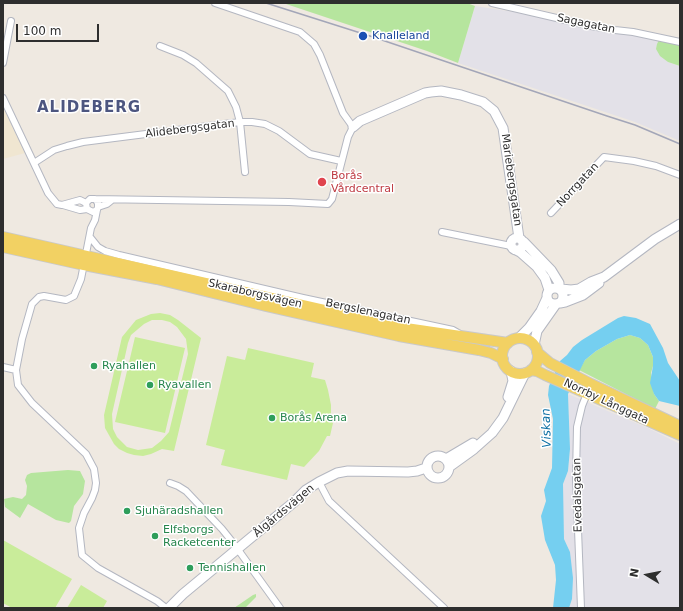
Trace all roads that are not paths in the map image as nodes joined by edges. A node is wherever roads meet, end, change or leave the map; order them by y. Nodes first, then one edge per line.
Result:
1 (215, 3) edge
2 (492, 3) edge
3 (11, 21) dead end
4 (680, 42) edge
5 (160, 46) dead end
6 (3, 63) edge
7 (3, 98) edge
8 (240, 122) junction
9 (353, 127) junction
10 (341, 161) junction
11 (34, 163) junction
12 (245, 172) dead end
13 (680, 175) edge
14 (93, 199) junction
15 (112, 200) junction
16 (62, 205) junction
17 (87, 208) junction
18 (98, 208) junction
19 (551, 213) dead end
20 (680, 224) edge
21 (91, 228) junction
22 (442, 232) dead end
23 (3, 237) edge
24 (90, 237) junction
25 (521, 240) junction
26 (3, 247) edge
27 (514, 248) junction
28 (85, 260) junction
29 (604, 277) junction
30 (560, 288) junction
31 (548, 294) junction
32 (558, 304) junction
33 (463, 336) junction
34 (519, 338) junction
35 (508, 342) junction
36 (536, 349) junction
37 (502, 359) junction
38 (3, 367) edge
39 (16, 370) junction
40 (511, 371) junction
41 (528, 372) junction
42 (589, 389) junction
43 (680, 426) edge
44 (680, 435) edge
45 (448, 463) junction
46 (426, 468) junction
47 (319, 482) junction
48 (170, 483) dead end
49 (238, 549) junction
50 (168, 608) edge
51 (280, 608) edge
52 (444, 608) edge
53 (581, 608) edge

1 - 9 street
2 - 4 street, Sagagatan
3 - 6 street
5 - 8 street
7 - 11 street
8 - 10 street, Alidebergsgatan
8 - 11 street, Alidebergsgatan
8 - 12 street
9 - 10 street
9 - 25 street, Mariebergsgatan
10 - 15 street
11 - 16 street
13 - 19 street, Norrgatan
14 - 15 street
14 - 17 street
14 - 18 street
15 - 18 street
16 - 17 street
16 - 17 street
17 - 18 street
17 - 21 street
18 - 21 street
20 - 29 street
21 - 24 street
22 - 27 street
23 - 28 main road, Skaraborgsvägen
24 - 28 street
24 - 33 street, Bergslenagatan
25 - 27 street
25 - 30 street
26 - 28 main road, Skaraborgsvägen
27 - 31 street
28 - 33 main road, Skaraborgsvägen
28 - 37 main road, Skaraborgsvägen
28 - 39 street
29 - 30 street
29 - 32 street
30 - 31 street
30 - 32 street
31 - 32 street
31 - 34 street
32 - 36 street
33 - 35 main road, Skaraborgsvägen
34 - 35 main road
34 - 36 main road
35 - 37 main road
36 - 41 main road
36 - 42 main road, Norrby Långgata
37 - 40 main road
38 - 39 street
39 - 50 street
40 - 41 main road
40 - 45 street
41 - 42 main road, Norrby Långgata
41 - 45 street
42 - 43 main road, Norrby Långgata
42 - 44 main road, Norrby Långgata
42 - 53 street, Evedalsgatan
45 - 46 street
45 - 46 street
46 - 47 street, Ålgårdsvägen
47 - 49 street, Ålgårdsvägen
47 - 52 street
48 - 49 street
49 - 50 street, Ålgårdsvägen
49 - 51 street

